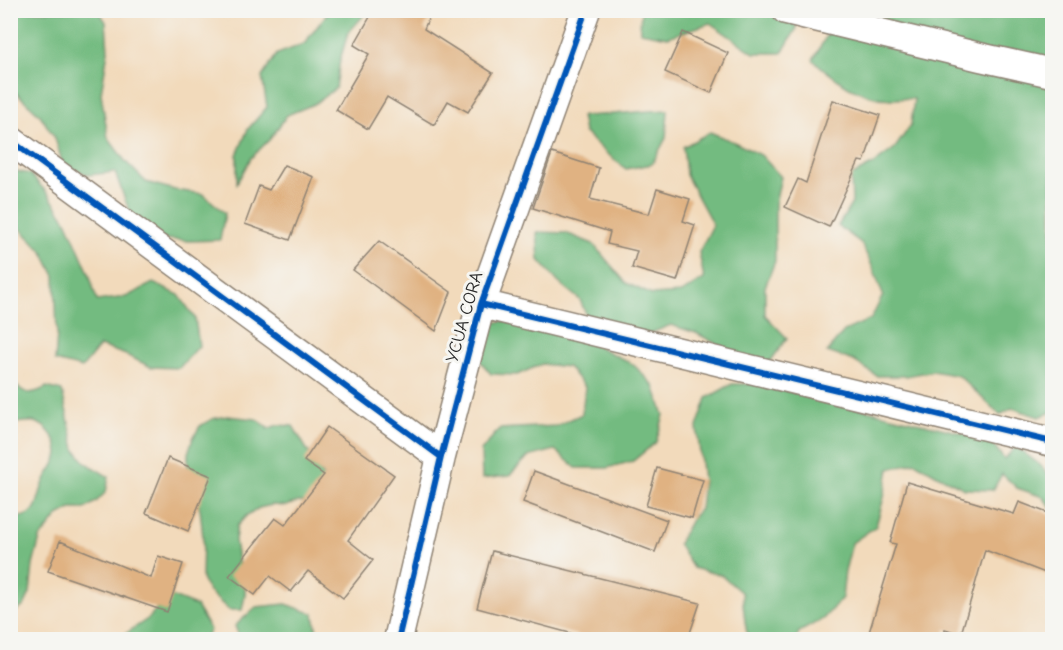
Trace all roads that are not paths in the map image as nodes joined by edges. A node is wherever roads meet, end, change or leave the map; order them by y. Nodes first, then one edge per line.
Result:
1 (586, 10) edge
2 (786, 10) edge
3 (1053, 73) edge
4 (10, 140) edge
5 (481, 304) junction
6 (1053, 442) edge
7 (441, 457) junction
8 (398, 639) edge

1 - 5 street, YCUA CORA
2 - 3 street
4 - 7 street
5 - 6 street
5 - 7 street, YCUA CORA
7 - 8 street, YCUA CORA

